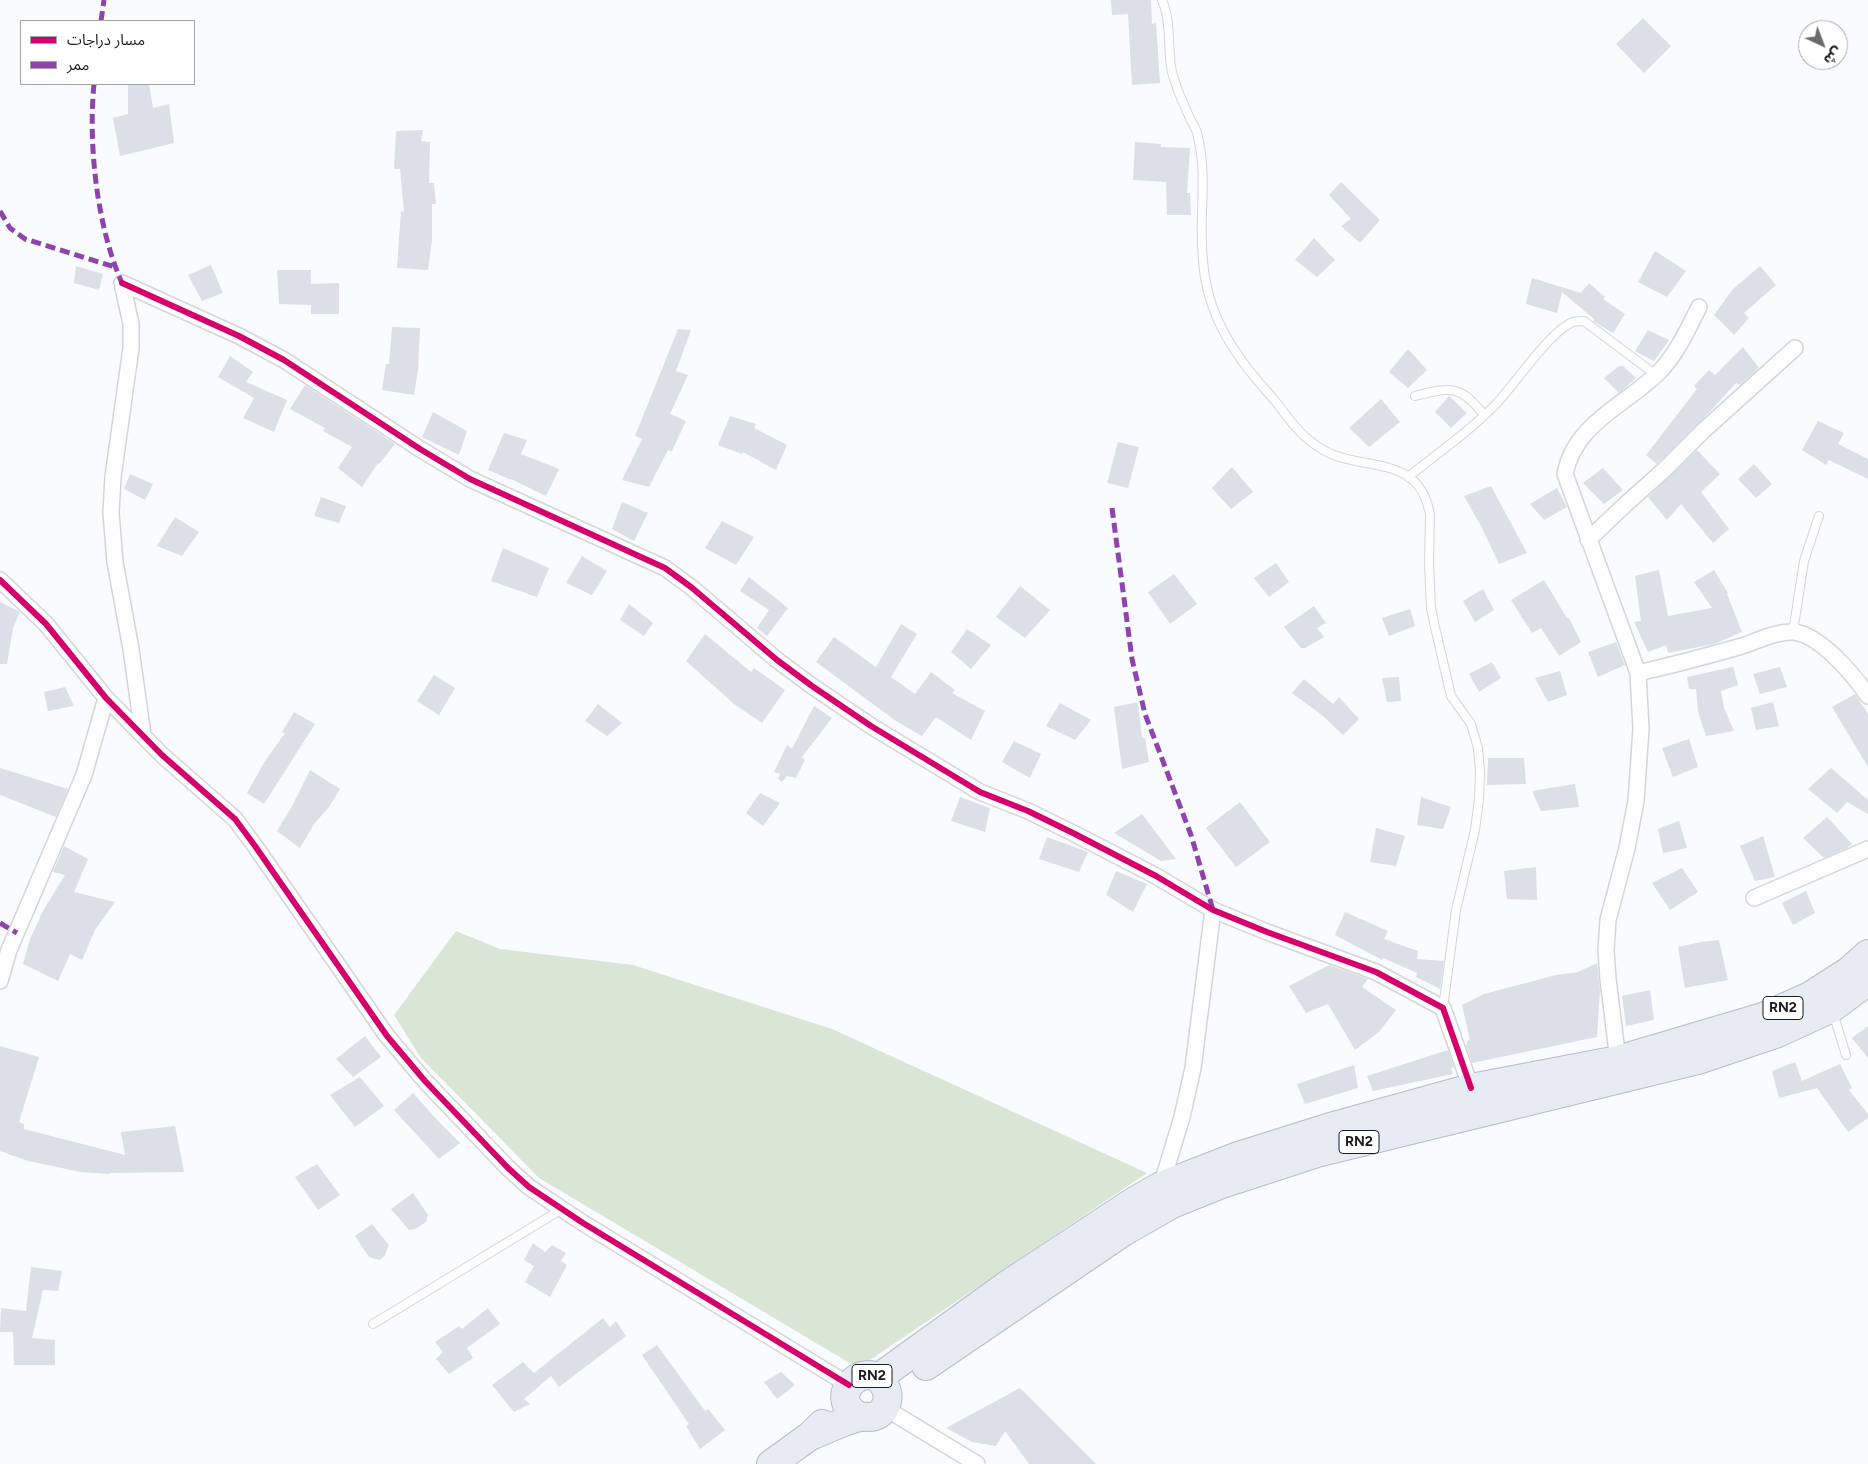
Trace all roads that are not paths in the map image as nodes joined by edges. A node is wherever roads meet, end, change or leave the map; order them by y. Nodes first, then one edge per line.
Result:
1 (1162, 0) edge
2 (1699, 307) dead end
3 (1795, 348) dead end
4 (1656, 375) junction
5 (1415, 396) dead end
6 (1484, 415) junction
7 (1408, 477) junction
8 (1819, 516) dead end
9 (1588, 540) junction
10 (0, 580) edge
11 (1793, 632) junction
12 (1638, 673) junction
13 (1868, 696) edge
14 (106, 698) junction
15 (143, 735) junction
16 (1868, 849) edge
17 (1754, 898) dead end
18 (1213, 910) junction
19 (1868, 954) edge
20 (0, 981) edge
21 (1868, 981) edge
22 (1443, 1008) junction
23 (1832, 1008) junction
24 (1846, 1055) dead end
25 (1618, 1060) junction
26 (1471, 1088) junction
27 (1161, 1186) junction
28 (562, 1209) junction
29 (373, 1324) dead end
30 (867, 1397) junction
31 (772, 1464) edge
32 (977, 1464) edge

1 - 7 lane
2 - 4 street
3 - 9 street
4 - 6 lane
4 - 9 street
5 - 6 lane
6 - 7 lane
7 - 22 lane
8 - 11 lane
9 - 12 street
10 - 14 street
11 - 12 street
11 - 13 street
12 - 25 street
14 - 15 street
14 - 20 street
15 - 18 street
15 - 28 street
16 - 17 street
18 - 22 street
18 - 27 street
19 - 25 highway, RN2
21 - 23 highway, RN2
22 - 26 street
23 - 24 lane
23 - 30 highway, RN2
25 - 26 highway, RN2
26 - 27 highway, RN2
27 - 30 highway, RN2
28 - 29 lane
28 - 30 street
30 - 31 highway, RN2
30 - 32 street

